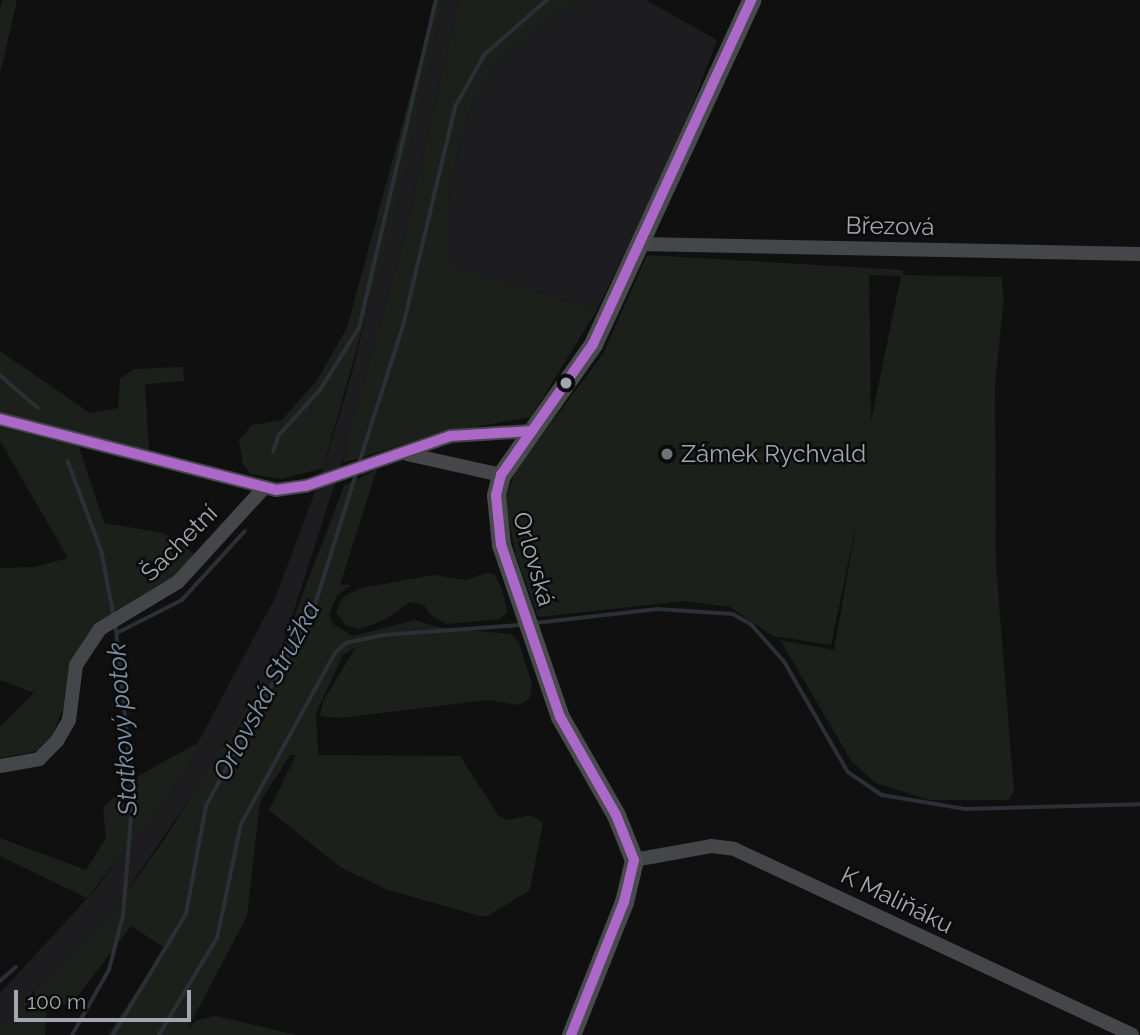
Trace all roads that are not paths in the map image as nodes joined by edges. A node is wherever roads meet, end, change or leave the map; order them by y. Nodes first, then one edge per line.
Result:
1 (751, 0) edge
2 (640, 244) junction
3 (1140, 254) edge
4 (0, 419) edge
5 (532, 431) junction
6 (405, 454) junction
7 (501, 475) junction
8 (263, 489) junction
9 (0, 766) edge
10 (634, 860) junction
11 (571, 1035) edge
12 (1132, 1035) edge

1 - 2 main road, Orlovská
2 - 3 street, Březová
2 - 5 main road, Orlovská
4 - 8 street, Šachetní
5 - 6 street, Šachetní
5 - 7 main road, Orlovská
6 - 7 street
6 - 8 street, Šachetní
7 - 10 main road, Orlovská
8 - 9 street, Šachetní
10 - 11 main road
10 - 12 street, K Maliňáku

